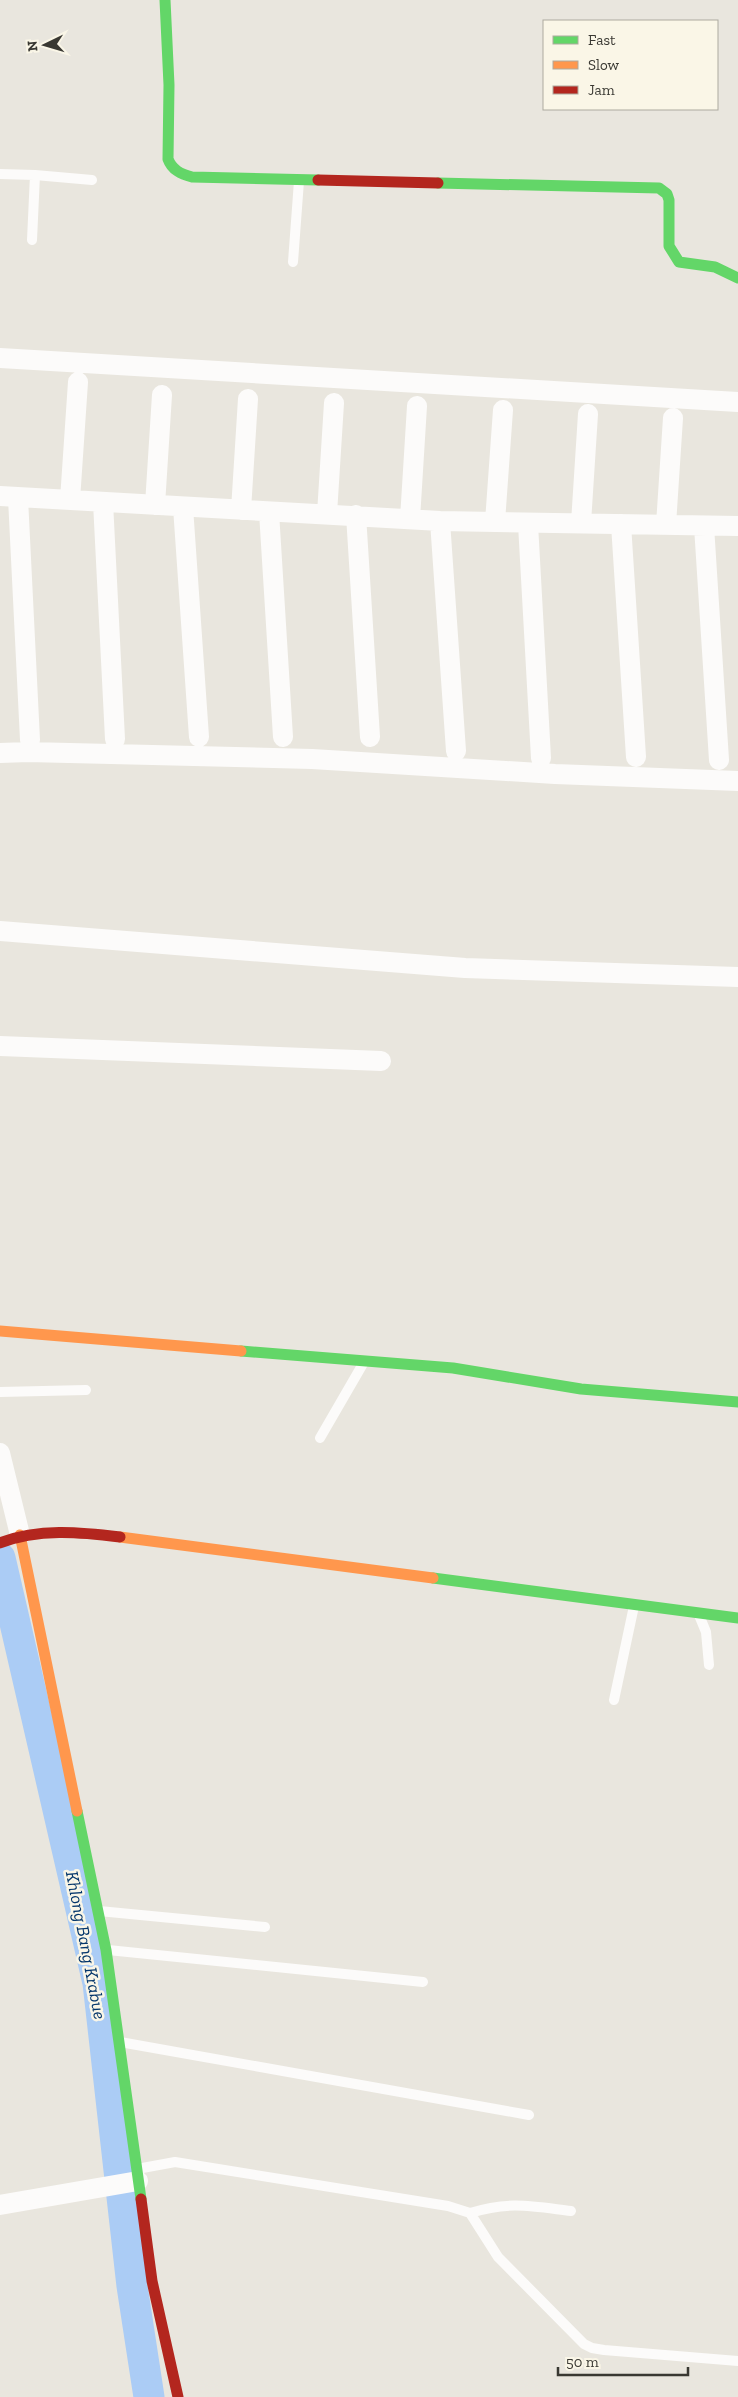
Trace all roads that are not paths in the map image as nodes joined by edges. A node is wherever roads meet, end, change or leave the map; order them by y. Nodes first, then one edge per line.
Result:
1 (165, 0) edge
2 (0, 174) edge
3 (35, 175) junction
4 (92, 180) dead end
5 (300, 180) junction
6 (32, 240) dead end
7 (293, 262) dead end
8 (738, 278) edge
9 (0, 358) edge
10 (78, 382) dead end
11 (162, 395) dead end
12 (248, 399) dead end
13 (738, 402) edge
14 (334, 403) dead end
15 (417, 406) dead end
16 (502, 410) dead end
17 (588, 414) dead end
18 (673, 418) dead end
19 (9, 497) edge
20 (70, 500) junction
21 (103, 502) junction
22 (155, 505) junction
23 (183, 507) junction
24 (240, 510) junction
25 (269, 512) junction
26 (327, 514) junction
27 (356, 516) junction
28 (410, 519) junction
29 (440, 521) junction
30 (496, 522) junction
31 (528, 524) junction
32 (581, 524) junction
33 (621, 524) junction
34 (666, 525) junction
35 (704, 526) junction
36 (738, 526) edge
37 (199, 738) dead end
38 (283, 738) dead end
39 (370, 738) dead end
40 (115, 739) dead end
41 (30, 740) dead end
42 (456, 751) dead end
43 (0, 753) edge
44 (636, 757) dead end
45 (541, 758) dead end
46 (719, 760) dead end
47 (738, 781) edge
48 (0, 931) edge
49 (738, 978) edge
50 (0, 1046) edge
51 (381, 1061) dead end
52 (0, 1331) edge
53 (364, 1361) junction
54 (86, 1390) dead end
55 (0, 1392) edge
56 (738, 1402) edge
57 (320, 1438) dead end
58 (0, 1453) edge
59 (20, 1535) junction
60 (0, 1543) edge
61 (634, 1604) junction
62 (698, 1613) junction
63 (738, 1618) edge
64 (709, 1665) dead end
65 (614, 1700) dead end
66 (98, 1911) junction
67 (265, 1927) dead end
68 (106, 1950) junction
69 (423, 1982) dead end
70 (119, 2042) junction
71 (529, 2115) dead end
72 (135, 2177) junction
73 (0, 2205) edge
74 (571, 2210) dead end
75 (470, 2213) junction
76 (738, 2361) edge
77 (178, 2397) edge

1 - 5 street
2 - 3 lane
3 - 4 lane
3 - 6 lane
5 - 7 lane
5 - 8 street
9 - 13 street
10 - 20 street
11 - 22 street
12 - 24 street
14 - 26 street
15 - 28 street
16 - 30 street
17 - 32 street
18 - 34 street
19 - 20 street
19 - 41 street
20 - 21 street
21 - 22 street
21 - 40 street
22 - 23 street
23 - 24 street
23 - 37 street
24 - 25 street
25 - 26 street
25 - 38 street
26 - 27 street
27 - 28 street
27 - 39 street
28 - 29 street
29 - 30 street
29 - 42 street
30 - 31 street
31 - 32 street
31 - 45 street
32 - 33 street
33 - 34 street
33 - 44 street
34 - 35 street
35 - 36 street
35 - 46 street
43 - 47 street
48 - 49 street
50 - 51 street
52 - 53 street
53 - 56 street
53 - 57 lane
54 - 55 lane
58 - 59 street
59 - 60 street
59 - 61 street
59 - 66 street
61 - 62 street
61 - 65 lane
62 - 63 street
62 - 64 lane
66 - 67 lane
66 - 68 street
68 - 69 lane
68 - 70 street
70 - 71 lane
70 - 72 street
72 - 73 street
72 - 75 lane
72 - 77 street
74 - 75 lane
75 - 76 lane

